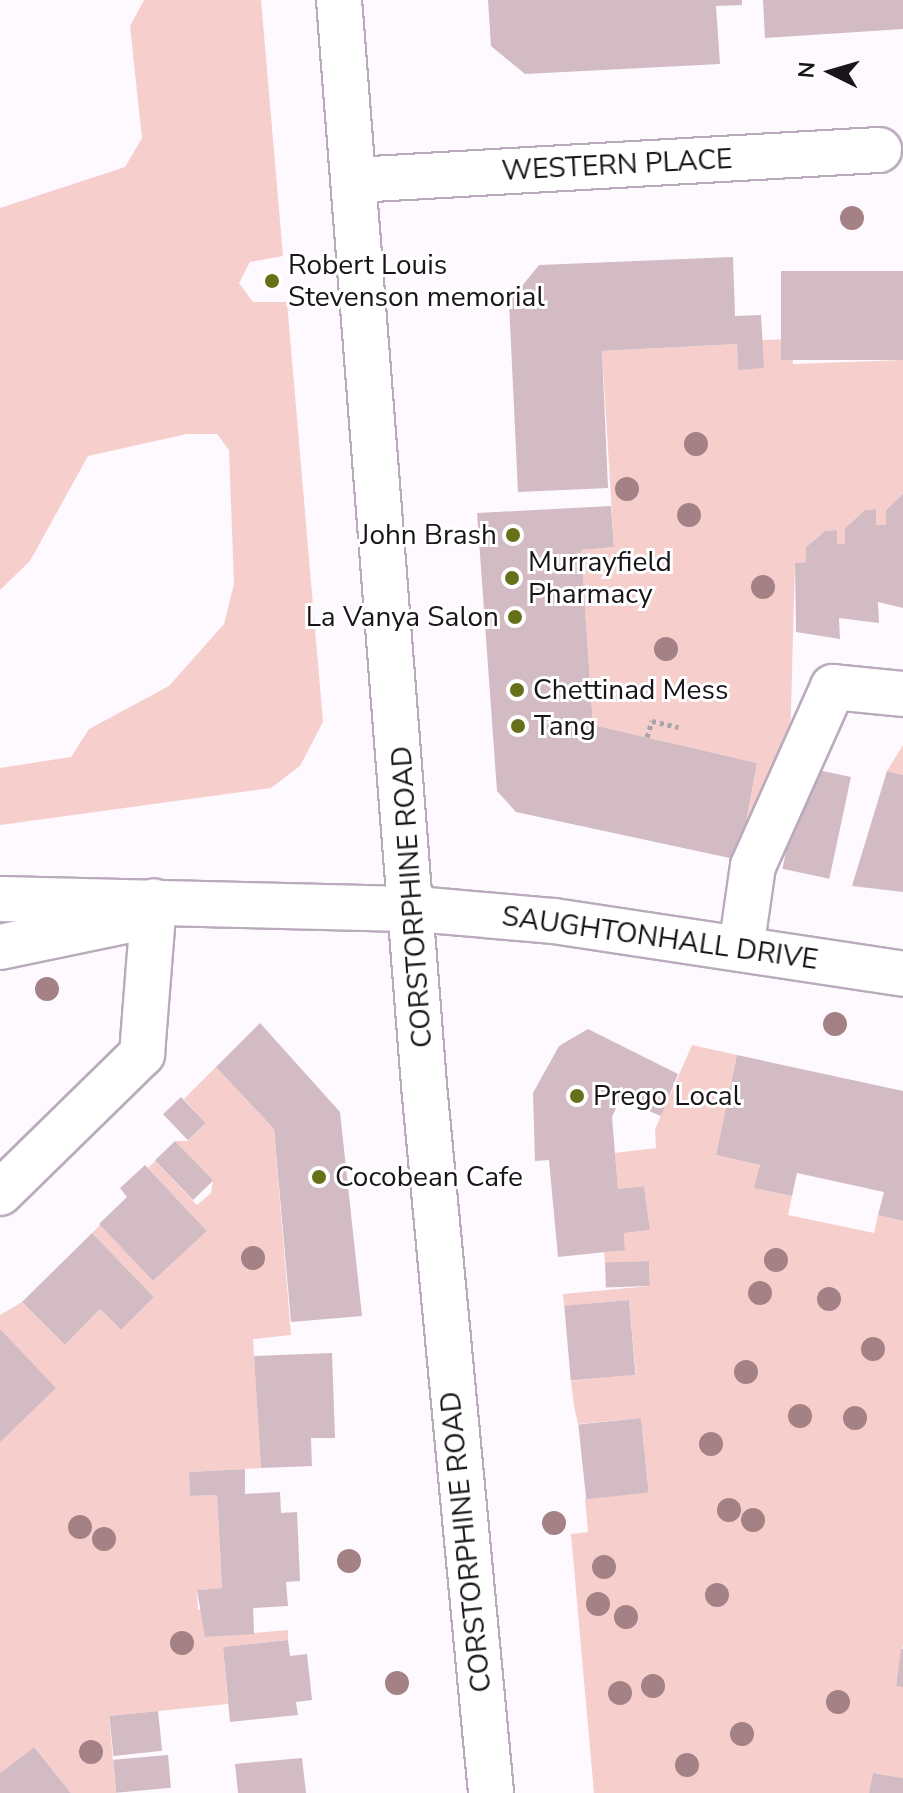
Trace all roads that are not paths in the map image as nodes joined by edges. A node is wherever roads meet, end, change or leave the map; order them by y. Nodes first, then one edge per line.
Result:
1 (339, 0) edge
2 (879, 150) dead end
3 (355, 180) junction
4 (903, 694) edge
5 (0, 899) edge
6 (154, 908) junction
7 (416, 909) junction
8 (0, 947) edge
9 (741, 949) junction
10 (903, 974) edge
11 (0, 1193) edge
12 (491, 1793) edge

1 - 3 street, CORSTORPHINE ROAD
2 - 3 street, WESTERN PLACE
3 - 7 street, CORSTORPHINE ROAD
4 - 9 street
5 - 6 street
6 - 7 street, SAUGHTONHALL DRIVE
6 - 8 street
6 - 11 street
7 - 9 street, SAUGHTONHALL DRIVE
7 - 12 street, CORSTORPHINE ROAD
9 - 10 street, SAUGHTONHALL DRIVE

